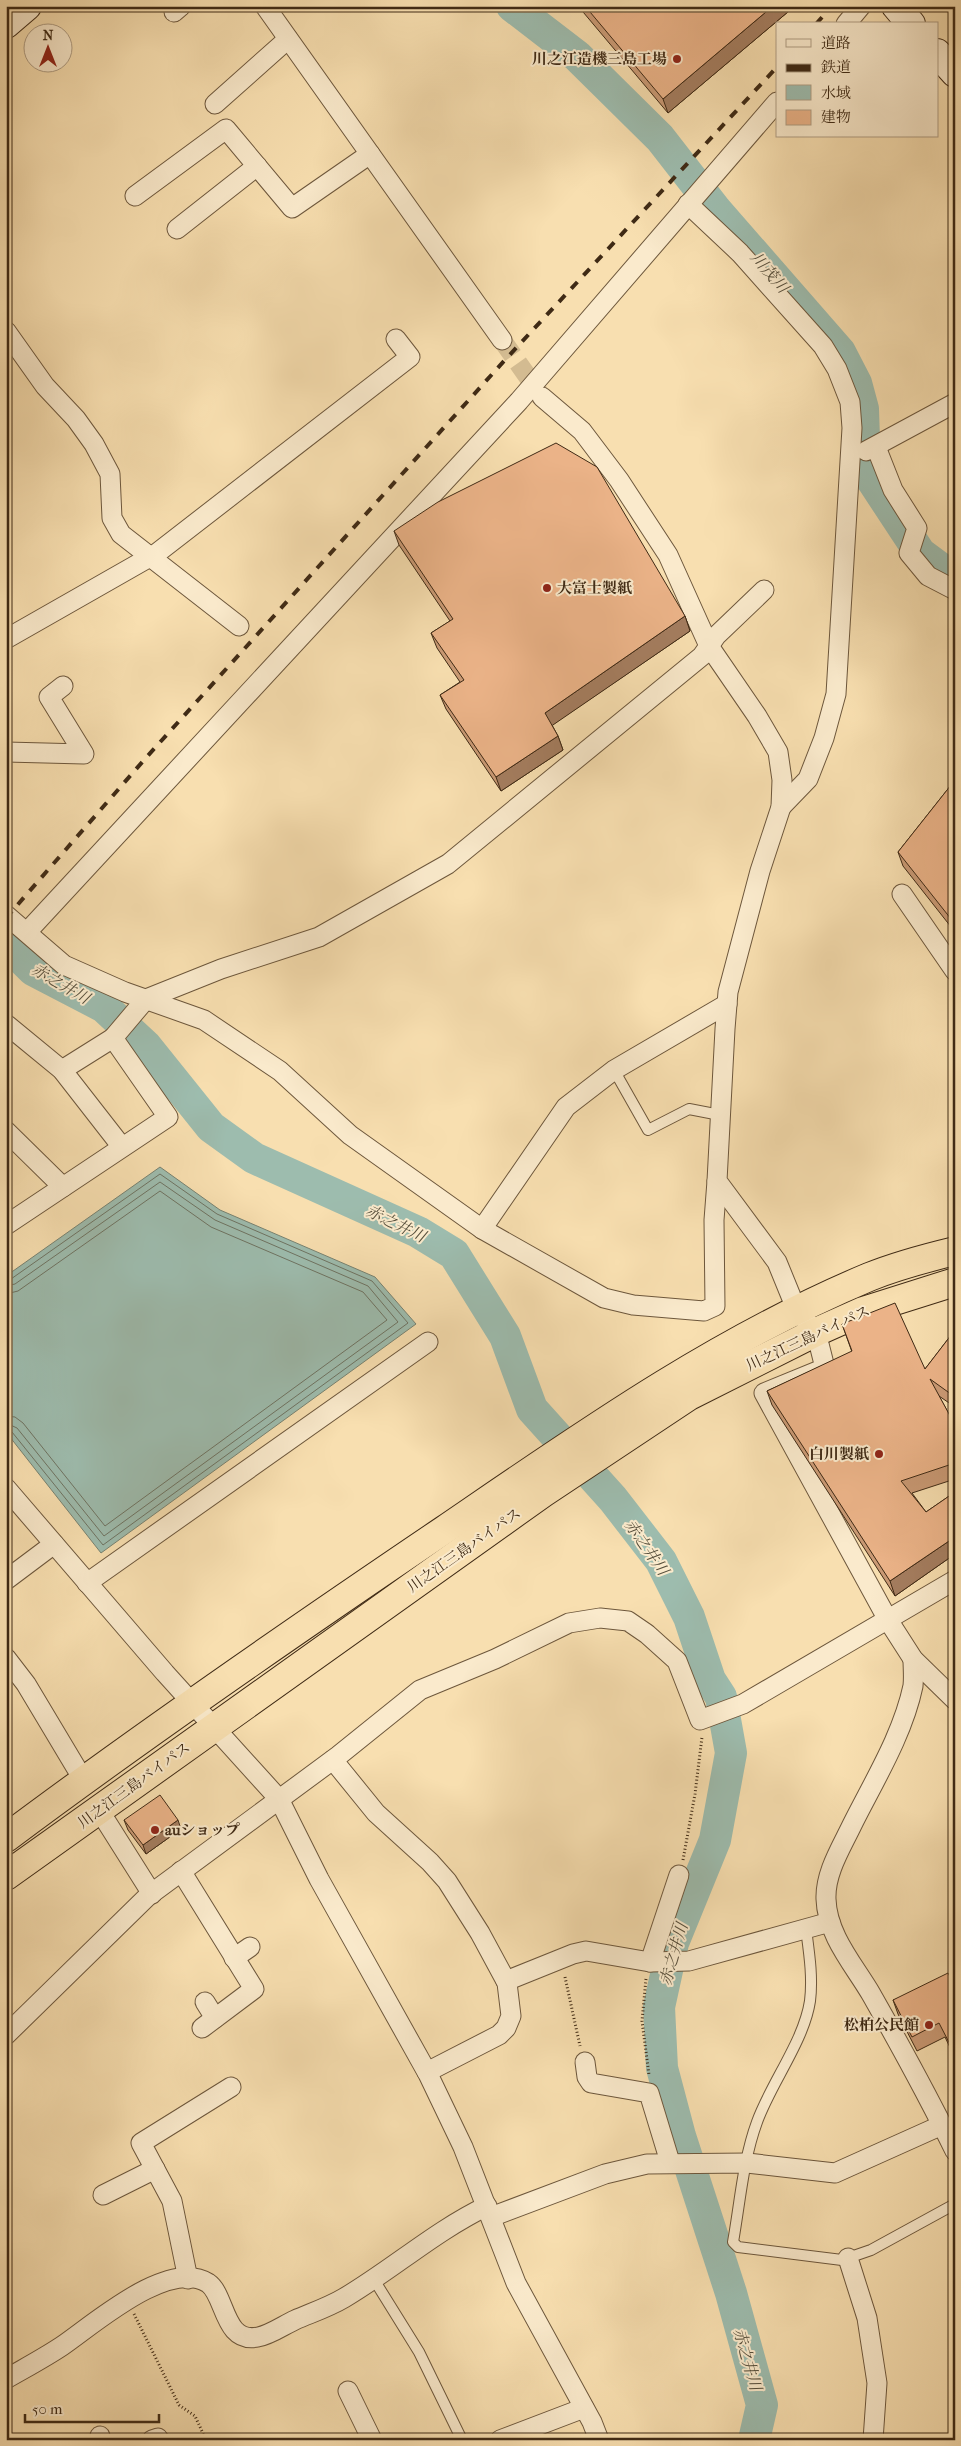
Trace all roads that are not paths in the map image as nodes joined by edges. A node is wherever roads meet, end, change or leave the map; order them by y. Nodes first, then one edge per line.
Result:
1 (27, 6) edge
2 (265, 6) edge
3 (861, 6) edge
4 (896, 6) edge
5 (848, 22) edge
6 (909, 22) edge
7 (6, 24) edge
8 (288, 39) junction
9 (938, 54) edge
10 (955, 73) edge
11 (776, 103) edge
12 (215, 104) dead end
13 (370, 154) junction
14 (258, 166) junction
15 (134, 196) dead end
16 (691, 201) junction
17 (177, 229) dead end
18 (6, 331) edge
19 (396, 339) dead end
20 (502, 340) tunnel mouth
21 (542, 397) tunnel mouth
22 (955, 403) edge
23 (874, 448) junction
24 (851, 456) junction
25 (147, 556) junction
26 (764, 590) dead end
27 (955, 590) edge
28 (239, 626) dead end
29 (6, 639) edge
30 (709, 646) junction
31 (63, 686) dead end
32 (6, 752) edge
33 (780, 807) junction
34 (902, 894) dead end
35 (6, 915) edge
36 (26, 932) junction
37 (955, 971) edge
38 (727, 1004) junction
39 (141, 1006) junction
40 (6, 1024) edge
41 (116, 1035) junction
42 (62, 1070) junction
43 (614, 1070) junction
44 (720, 1115) junction
45 (6, 1131) edge
46 (122, 1147) junction
47 (717, 1180) junction
48 (63, 1187) junction
49 (6, 1225) edge
50 (482, 1229) junction
51 (955, 1251) edge
52 (955, 1282) edge
53 (797, 1311) junction
54 (816, 1332) junction
55 (428, 1342) dead end
56 (6, 1488) edge
57 (54, 1544) junction
58 (6, 1580) edge
59 (955, 1580) edge
60 (88, 1583) junction
61 (888, 1620) junction
62 (6, 1658) edge
63 (913, 1659) junction
64 (955, 1700) edge
65 (192, 1701) junction
66 (216, 1726) junction
67 (332, 1760) junction
68 (84, 1780) junction
69 (279, 1799) junction
70 (99, 1810) junction
71 (6, 1838) edge
72 (181, 1871) junction
73 (679, 1874) road end
74 (6, 1876) edge
75 (152, 1894) junction
76 (830, 1922) junction
77 (806, 1929) junction
78 (650, 1962) junction
79 (506, 1981) junction
80 (205, 2002) dead end
81 (6, 2035) edge
82 (584, 2062) road end
83 (427, 2072) junction
84 (231, 2087) dead end
85 (942, 2125) junction
86 (955, 2152) edge
87 (670, 2162) junction
88 (747, 2163) junction
89 (155, 2169) junction
90 (103, 2195) dead end
91 (955, 2204) edge
92 (489, 2212) junction
93 (848, 2258) junction
94 (373, 2278) junction
95 (188, 2279) junction
96 (6, 2379) edge
97 (348, 2391) dead end
98 (584, 2408) junction
99 (152, 2440) edge
100 (159, 2440) edge
101 (372, 2440) edge
102 (462, 2440) edge
103 (500, 2440) edge
104 (598, 2440) edge
105 (872, 2440) edge

1 - 7 street
2 - 8 street
3 - 5 street
4 - 6 street
8 - 12 street
8 - 13 street
9 - 10 street
11 - 16 street
13 - 14 street
13 - 20 street
14 - 15 street
14 - 17 street
16 - 24 street
16 - 36 street
18 - 25 street
19 - 25 street
21 - 30 street
22 - 23 street
23 - 24 street
23 - 27 street
24 - 33 street
25 - 28 street
25 - 29 street
26 - 30 street
30 - 33 street
30 - 39 street
31 - 32 street
33 - 38 street
34 - 37 street
35 - 36 street
36 - 39 street
38 - 43 street
38 - 44 street
39 - 41 street
39 - 50 street
40 - 42 street
41 - 42 street
41 - 46 street
42 - 46 street
43 - 44 lane
43 - 50 street
44 - 47 street
45 - 48 street
46 - 48 street
47 - 50 street
47 - 53 street
48 - 49 street
51 - 53 highway, 川之江三島バイパス
52 - 54 highway, 川之江三島バイパス
53 - 54 street
53 - 65 highway, 川之江三島バイパス
54 - 61 street
54 - 66 highway, 川之江三島バイパス
55 - 60 street
56 - 57 street
57 - 58 street
57 - 60 street
59 - 61 street
60 - 65 street
61 - 63 street
61 - 67 street
62 - 68 street
63 - 64 street
63 - 76 street
65 - 66 street
65 - 68 highway, 川之江三島バイパス
66 - 69 street
66 - 70 highway, 川之江三島バイパス
67 - 69 street
67 - 79 street
68 - 71 highway, 川之江三島バイパス
69 - 72 street
69 - 83 street
70 - 74 highway, 川之江三島バイパス
70 - 75 street
72 - 75 street
72 - 80 street
73 - 78 street
75 - 81 street
76 - 77 street
76 - 85 street
77 - 78 street
77 - 88 lane
78 - 79 street
79 - 83 street
82 - 87 street
83 - 92 street
84 - 89 street
85 - 86 street
85 - 88 street
87 - 88 street
87 - 92 street
88 - 93 lane
89 - 90 street
89 - 95 street
91 - 93 lane
92 - 94 street
92 - 98 street
93 - 105 street
94 - 95 street
94 - 102 lane
95 - 96 street
97 - 101 street
98 - 103 street
98 - 104 street
99 - 100 street

